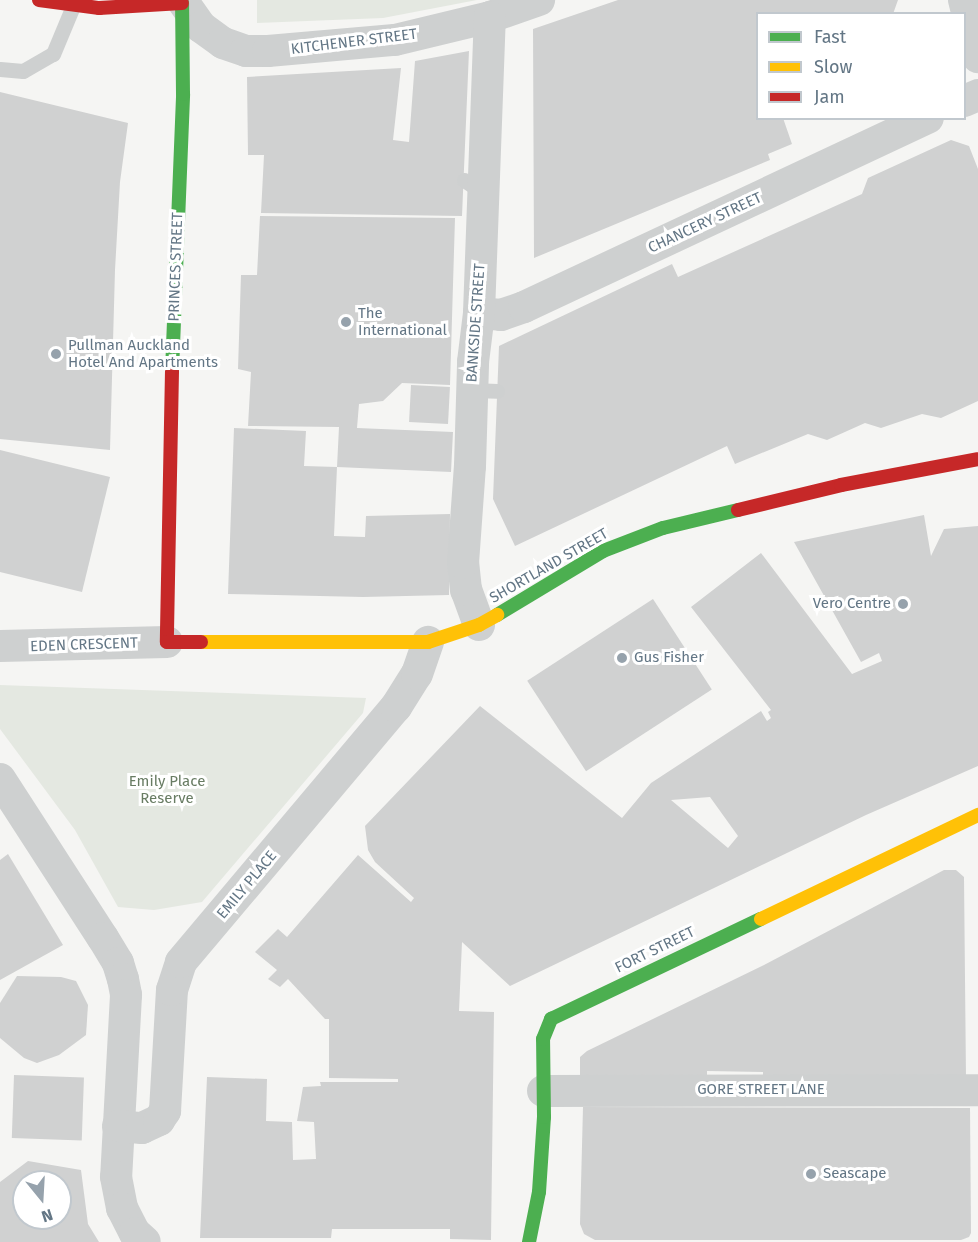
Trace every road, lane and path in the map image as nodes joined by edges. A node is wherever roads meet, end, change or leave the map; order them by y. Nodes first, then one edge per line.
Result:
1 (39, 0) edge
2 (539, 0) edge
3 (183, 1) edge
4 (970, 4) edge
5 (73, 6) junction
6 (490, 17) junction
7 (978, 57) edge
8 (0, 69) edge
9 (923, 120) edge
10 (479, 313) junction
11 (978, 459) edge
12 (479, 625) junction
13 (167, 642) junction
14 (428, 642) junction
15 (0, 646) edge
16 (0, 779) edge
17 (978, 816) edge
18 (978, 1090) edge
19 (543, 1091) junction
20 (118, 1126) junction
21 (145, 1242) edge
22 (529, 1242) edge

1 - 5 street
2 - 6 street, KITCHENER STREET
3 - 5 street
3 - 6 street, KITCHENER STREET
3 - 13 street, PRINCES STREET
4 - 7 street
5 - 8 lane
6 - 10 street, BANKSIDE STREET
9 - 10 street, CHANCERY STREET
10 - 12 street, BANKSIDE STREET
11 - 12 street, SHORTLAND STREET
12 - 14 street, SHORTLAND STREET
13 - 14 street, SHORTLAND STREET
13 - 15 street, EDEN CRESCENT
14 - 20 street, EMILY PLACE
16 - 20 street
17 - 19 street, FORT STREET
18 - 19 street, GORE STREET LANE
19 - 22 street, FORT STREET
20 - 21 street

